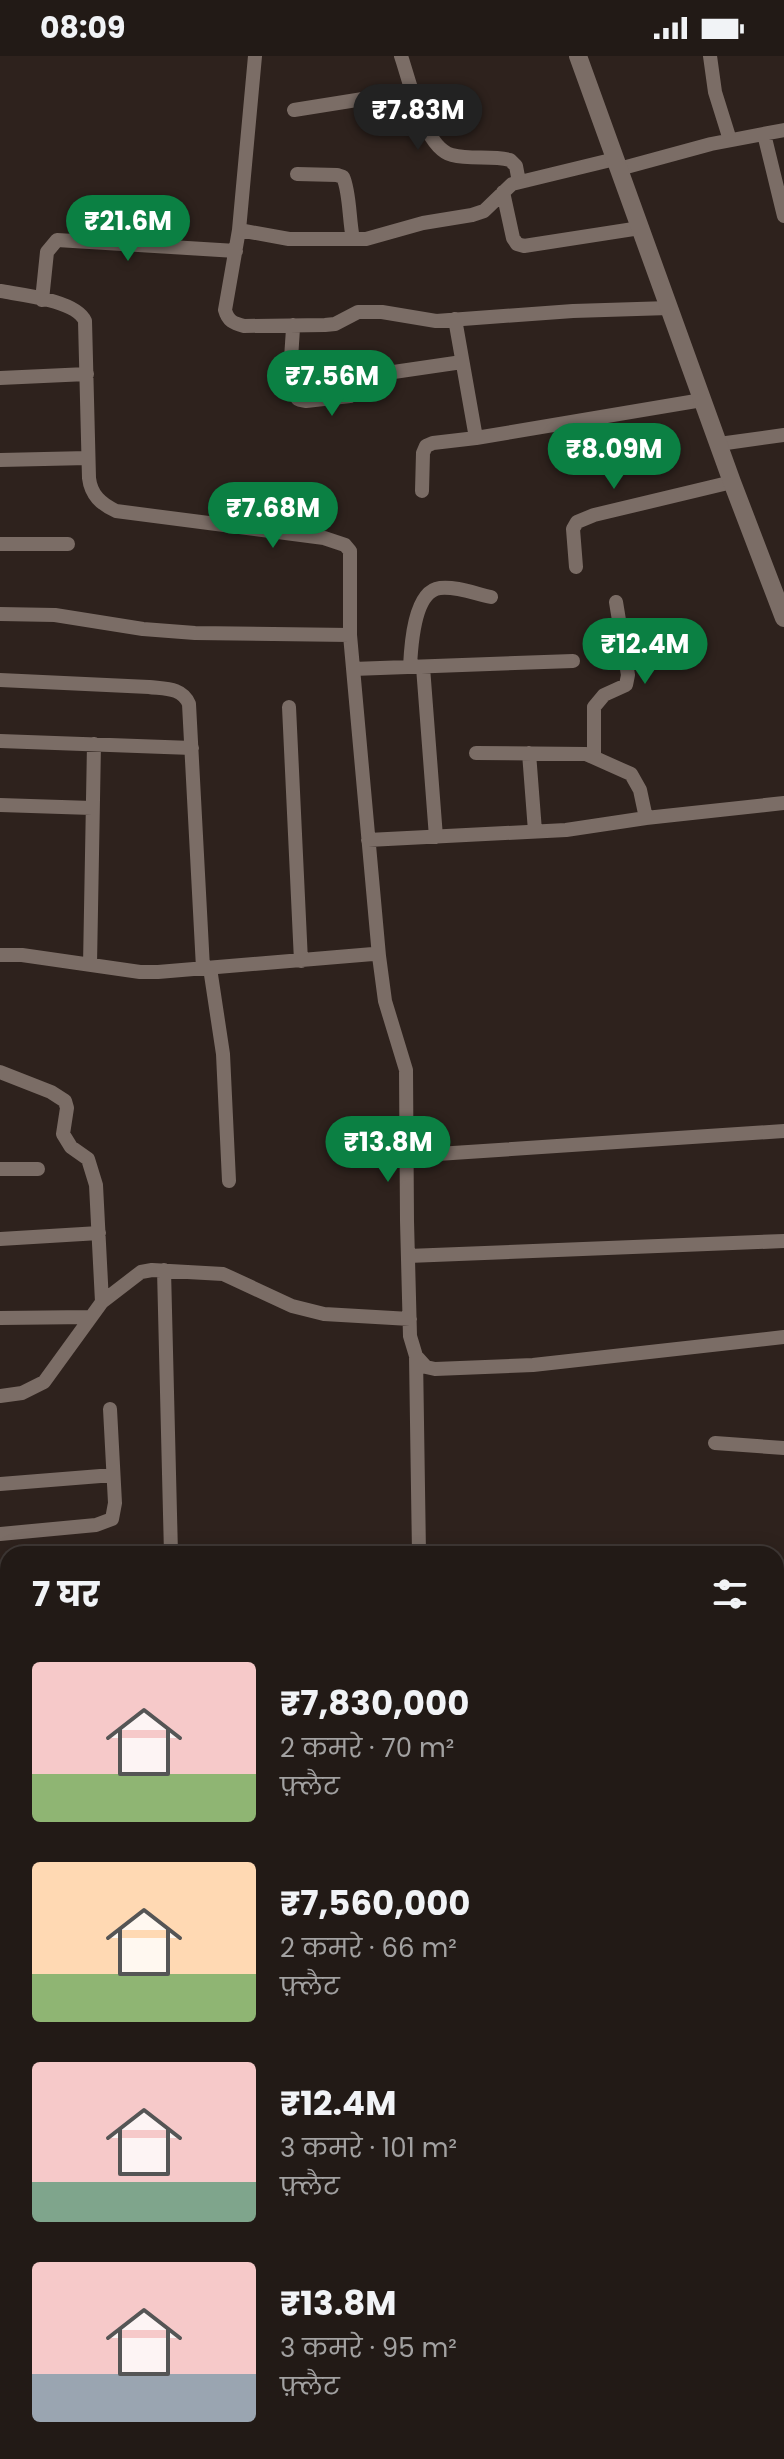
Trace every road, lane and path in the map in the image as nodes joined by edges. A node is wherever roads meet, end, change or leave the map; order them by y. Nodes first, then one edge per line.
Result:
1 (255, 56) edge
2 (401, 56) edge
3 (578, 56) edge
4 (710, 56) edge
5 (413, 91) junction
6 (294, 110) dead end
7 (784, 130) edge
8 (764, 134) junction
9 (730, 140) junction
10 (617, 164) junction
11 (297, 174) dead end
12 (519, 182) junction
13 (503, 192) junction
14 (784, 216) edge
15 (640, 228) junction
16 (239, 230) junction
17 (353, 239) junction
18 (236, 251) junction
19 (0, 291) edge
20 (42, 300) junction
21 (669, 308) junction
22 (455, 319) junction
23 (293, 325) junction
24 (462, 362) junction
25 (87, 374) junction
26 (0, 378) edge
27 (702, 400) junction
28 (784, 435) edge
29 (476, 438) junction
30 (719, 444) junction
31 (88, 458) junction
32 (0, 460) edge
33 (732, 482) junction
34 (422, 491) dead end
35 (0, 544) edge
36 (68, 544) dead end
37 (576, 567) dead end
38 (491, 597) dead end
39 (616, 602) dead end
40 (0, 614) edge
41 (784, 618) edge
42 (350, 635) junction
43 (573, 661) dead end
44 (417, 667) junction
45 (353, 669) junction
46 (0, 680) edge
47 (289, 707) dead end
48 (0, 741) edge
49 (94, 744) junction
50 (192, 748) junction
51 (476, 753) dead end
52 (529, 753) junction
53 (594, 756) junction
54 (784, 803) edge
55 (0, 805) edge
56 (92, 808) junction
57 (646, 818) junction
58 (535, 831) junction
59 (436, 837) junction
60 (368, 840) junction
61 (0, 955) edge
62 (379, 956) junction
63 (301, 961) junction
64 (90, 965) junction
65 (206, 968) junction
66 (0, 1072) edge
67 (784, 1131) edge
68 (407, 1156) junction
69 (0, 1169) edge
70 (38, 1169) dead end
71 (229, 1181) dead end
72 (99, 1233) junction
73 (0, 1239) edge
74 (784, 1241) edge
75 (408, 1256) junction
76 (164, 1270) junction
77 (102, 1302) junction
78 (90, 1317) junction
79 (0, 1318) edge
80 (410, 1319) junction
81 (784, 1337) edge
82 (416, 1356) junction
83 (0, 1396) edge
84 (110, 1409) dead end
85 (715, 1443) dead end
86 (784, 1448) edge
87 (113, 1475) junction
88 (0, 1484) edge
89 (0, 1534) edge
90 (171, 1546) edge
91 (419, 1546) edge
92 (0, 1856) edge
93 (0, 1960) edge

1 - 16 street
2 - 5 street
3 - 10 street
4 - 9 street
5 - 6 street
5 - 12 street
7 - 8 street
8 - 9 street
8 - 14 street
9 - 10 street
10 - 12 street
10 - 15 street
11 - 17 street
12 - 13 street
13 - 15 street
13 - 17 street
15 - 21 street
16 - 17 street
16 - 18 street
18 - 20 street
18 - 23 street
19 - 20 street
20 - 25 street
21 - 22 street
21 - 27 street
22 - 23 street
22 - 24 street
23 - 24 street
24 - 29 street
25 - 26 street
25 - 31 street
27 - 29 street
27 - 30 street
28 - 30 street
29 - 34 street
30 - 33 street
31 - 32 street
31 - 42 street
33 - 37 street
33 - 41 street
35 - 36 street
38 - 44 street
39 - 53 street
40 - 42 street
42 - 45 street
43 - 44 street
44 - 45 street
44 - 59 street
45 - 60 street
46 - 50 street
47 - 63 street
48 - 49 street
49 - 50 street
49 - 56 street
50 - 65 street
51 - 52 street
52 - 53 street
52 - 58 street
53 - 57 street
54 - 57 street
55 - 56 street
56 - 64 street
57 - 58 street
58 - 59 street
59 - 60 street
60 - 62 street
61 - 64 street
62 - 63 street
62 - 68 street
63 - 65 street
64 - 65 street
65 - 71 street
66 - 72 street
67 - 68 street
68 - 75 street
69 - 70 street
72 - 73 street
72 - 77 street
74 - 75 street
75 - 80 street
76 - 77 street
76 - 80 street
76 - 90 street
77 - 78 street
78 - 79 street
78 - 83 street
80 - 82 street
81 - 82 street
82 - 91 street
84 - 87 street
85 - 86 street
87 - 88 street
87 - 89 street
92 - 93 street

